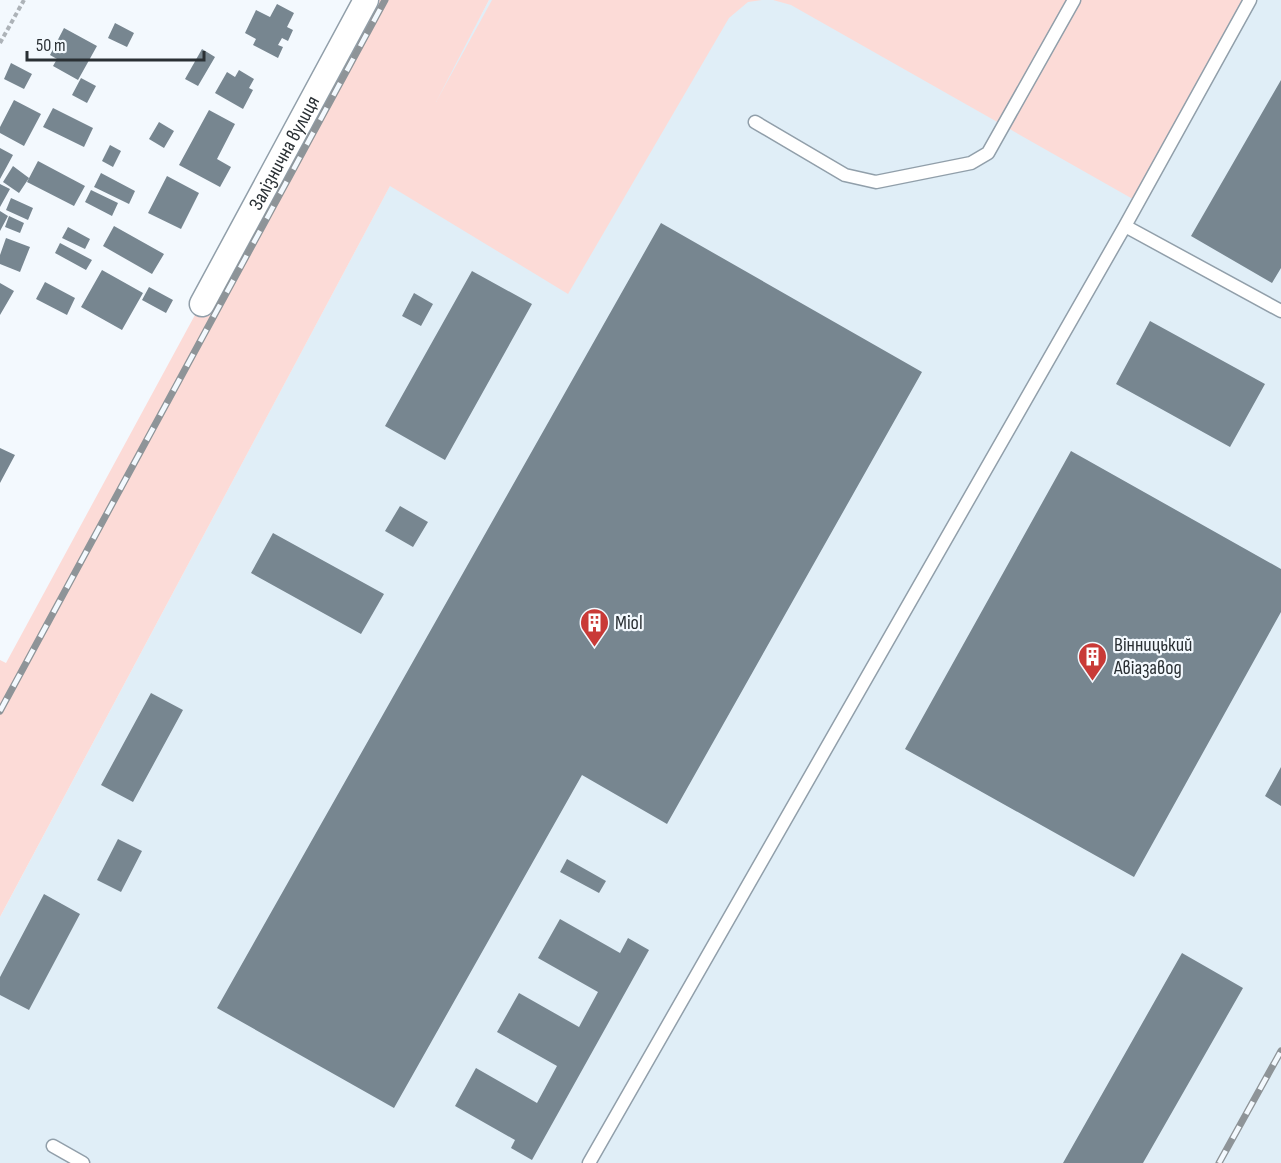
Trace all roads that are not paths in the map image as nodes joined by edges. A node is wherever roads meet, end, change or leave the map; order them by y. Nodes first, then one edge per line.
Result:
1 (366, 0) edge
2 (1074, 0) edge
3 (1250, 0) edge
4 (755, 122) dead end
5 (1125, 226) junction
6 (202, 304) dead end
7 (1281, 311) edge
8 (53, 1146) dead end
9 (84, 1163) edge
10 (590, 1163) edge

1 - 6 street, Залізнична вулиця
2 - 4 lane
3 - 5 lane
5 - 7 lane
5 - 10 lane
8 - 9 lane

